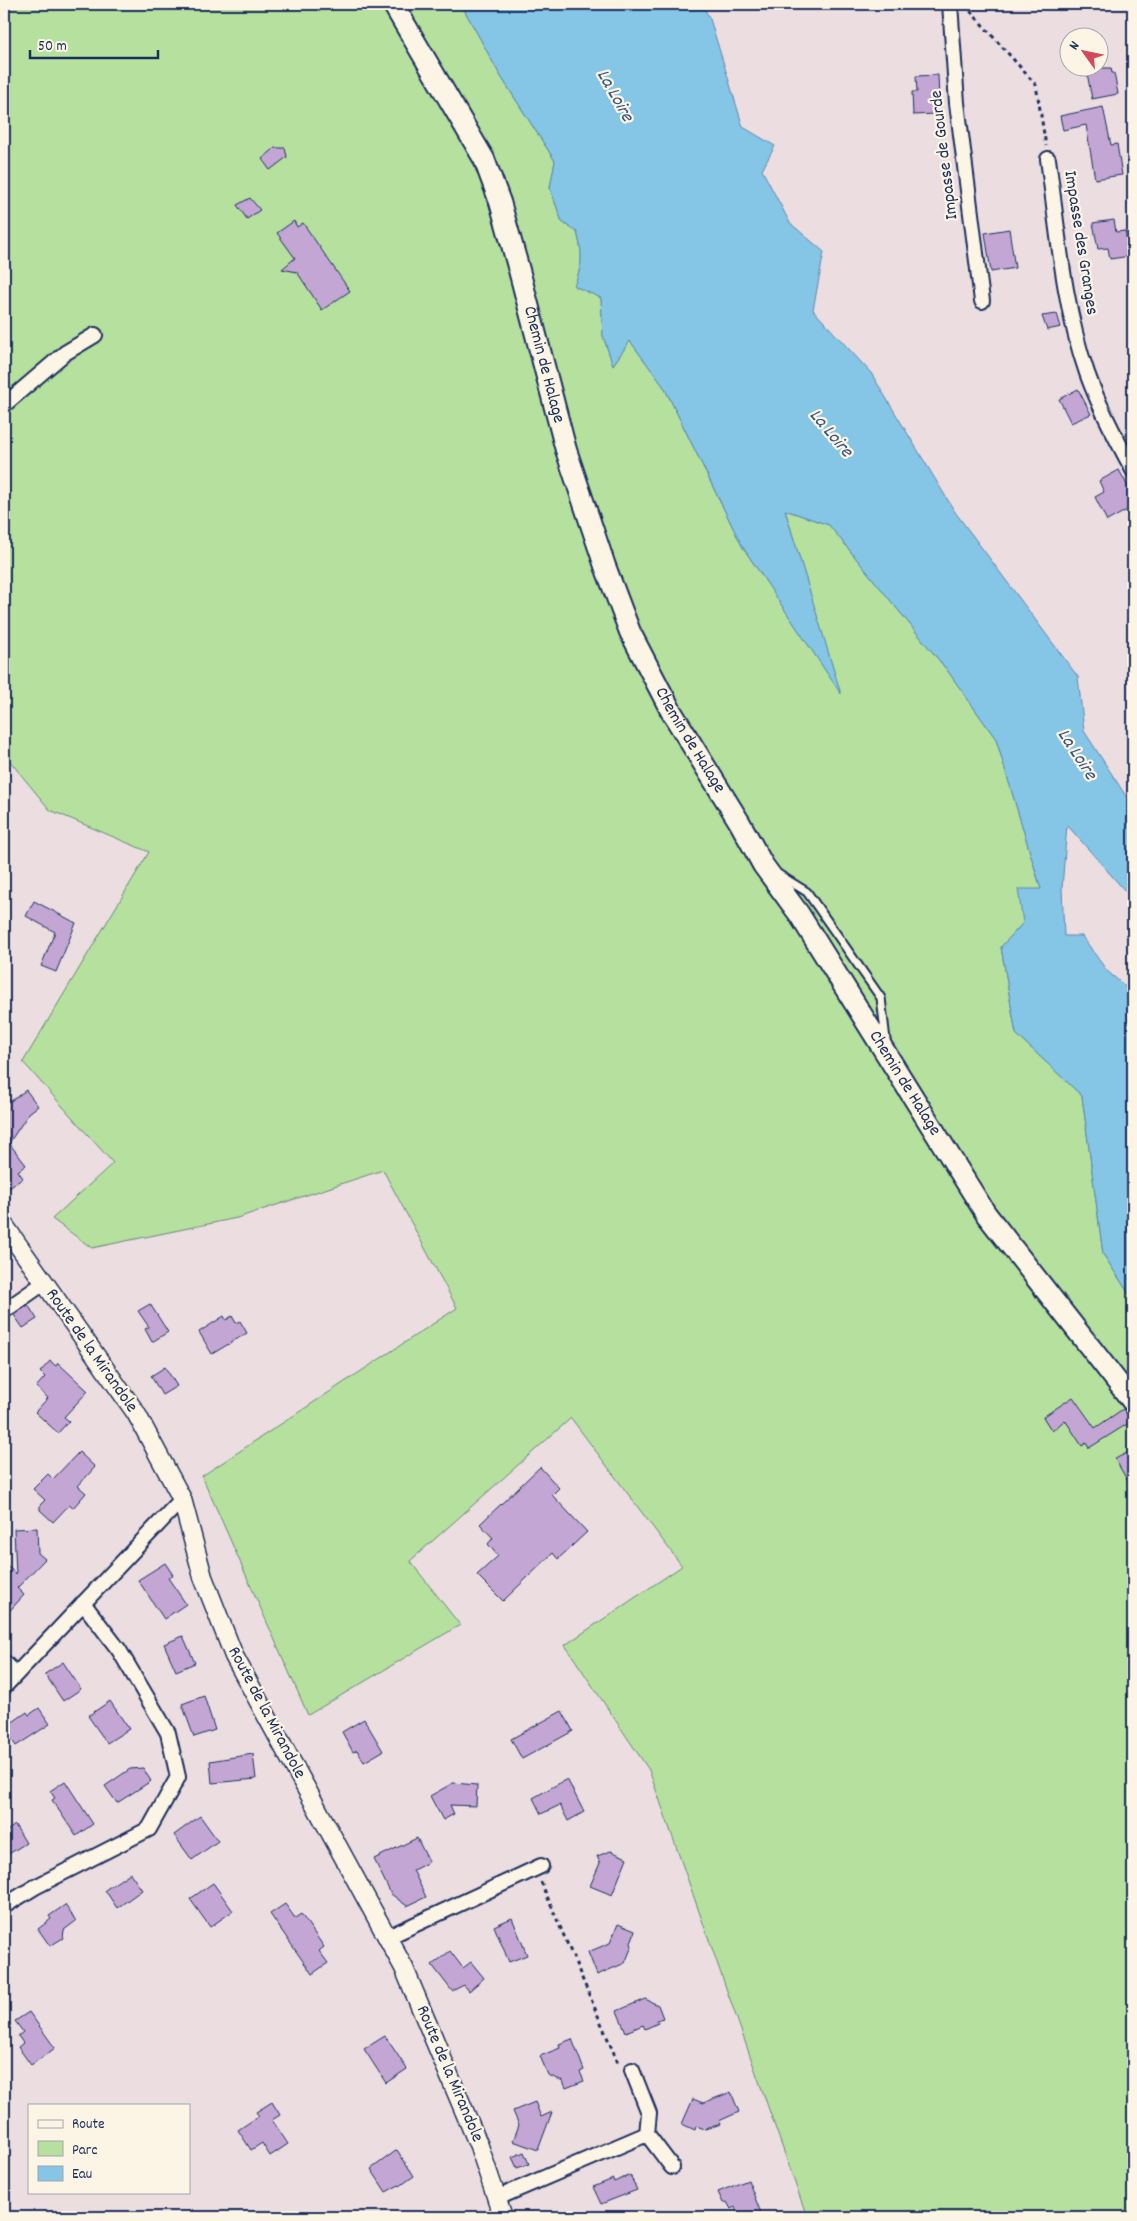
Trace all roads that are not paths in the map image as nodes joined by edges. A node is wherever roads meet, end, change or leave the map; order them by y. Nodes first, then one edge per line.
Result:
1 (393, 4) edge
2 (950, 4) edge
3 (1048, 159) road end
4 (982, 301) dead end
5 (95, 336) dead end
6 (4, 405) edge
7 (1133, 470) edge
8 (4, 1225) edge
9 (44, 1283) junction
10 (4, 1311) edge
11 (1133, 1402) edge
12 (182, 1499) junction
13 (82, 1603) junction
14 (4, 1662) edge
15 (16, 1674) junction
16 (4, 1687) edge
17 (538, 1867) road end
18 (4, 1906) edge
19 (388, 1937) junction
20 (626, 2068) road end
21 (646, 2134) junction
22 (672, 2167) dead end
23 (496, 2198) junction
24 (503, 2217) edge

1 - 11 main road, Chemin de Halage
2 - 4 street, Impasse de Gourde
3 - 7 street, Impasse des Granges
5 - 6 street
8 - 9 street, Route de la Mirandole
9 - 10 street
9 - 12 street, Route de la Mirandole
12 - 13 street
12 - 19 street, Route de la Mirandole
13 - 15 street
13 - 18 street
14 - 15 street
15 - 16 street
17 - 19 street
19 - 23 street, Route de la Mirandole
20 - 21 street
21 - 22 street
21 - 23 street
23 - 24 street, Route de la Mirandole

